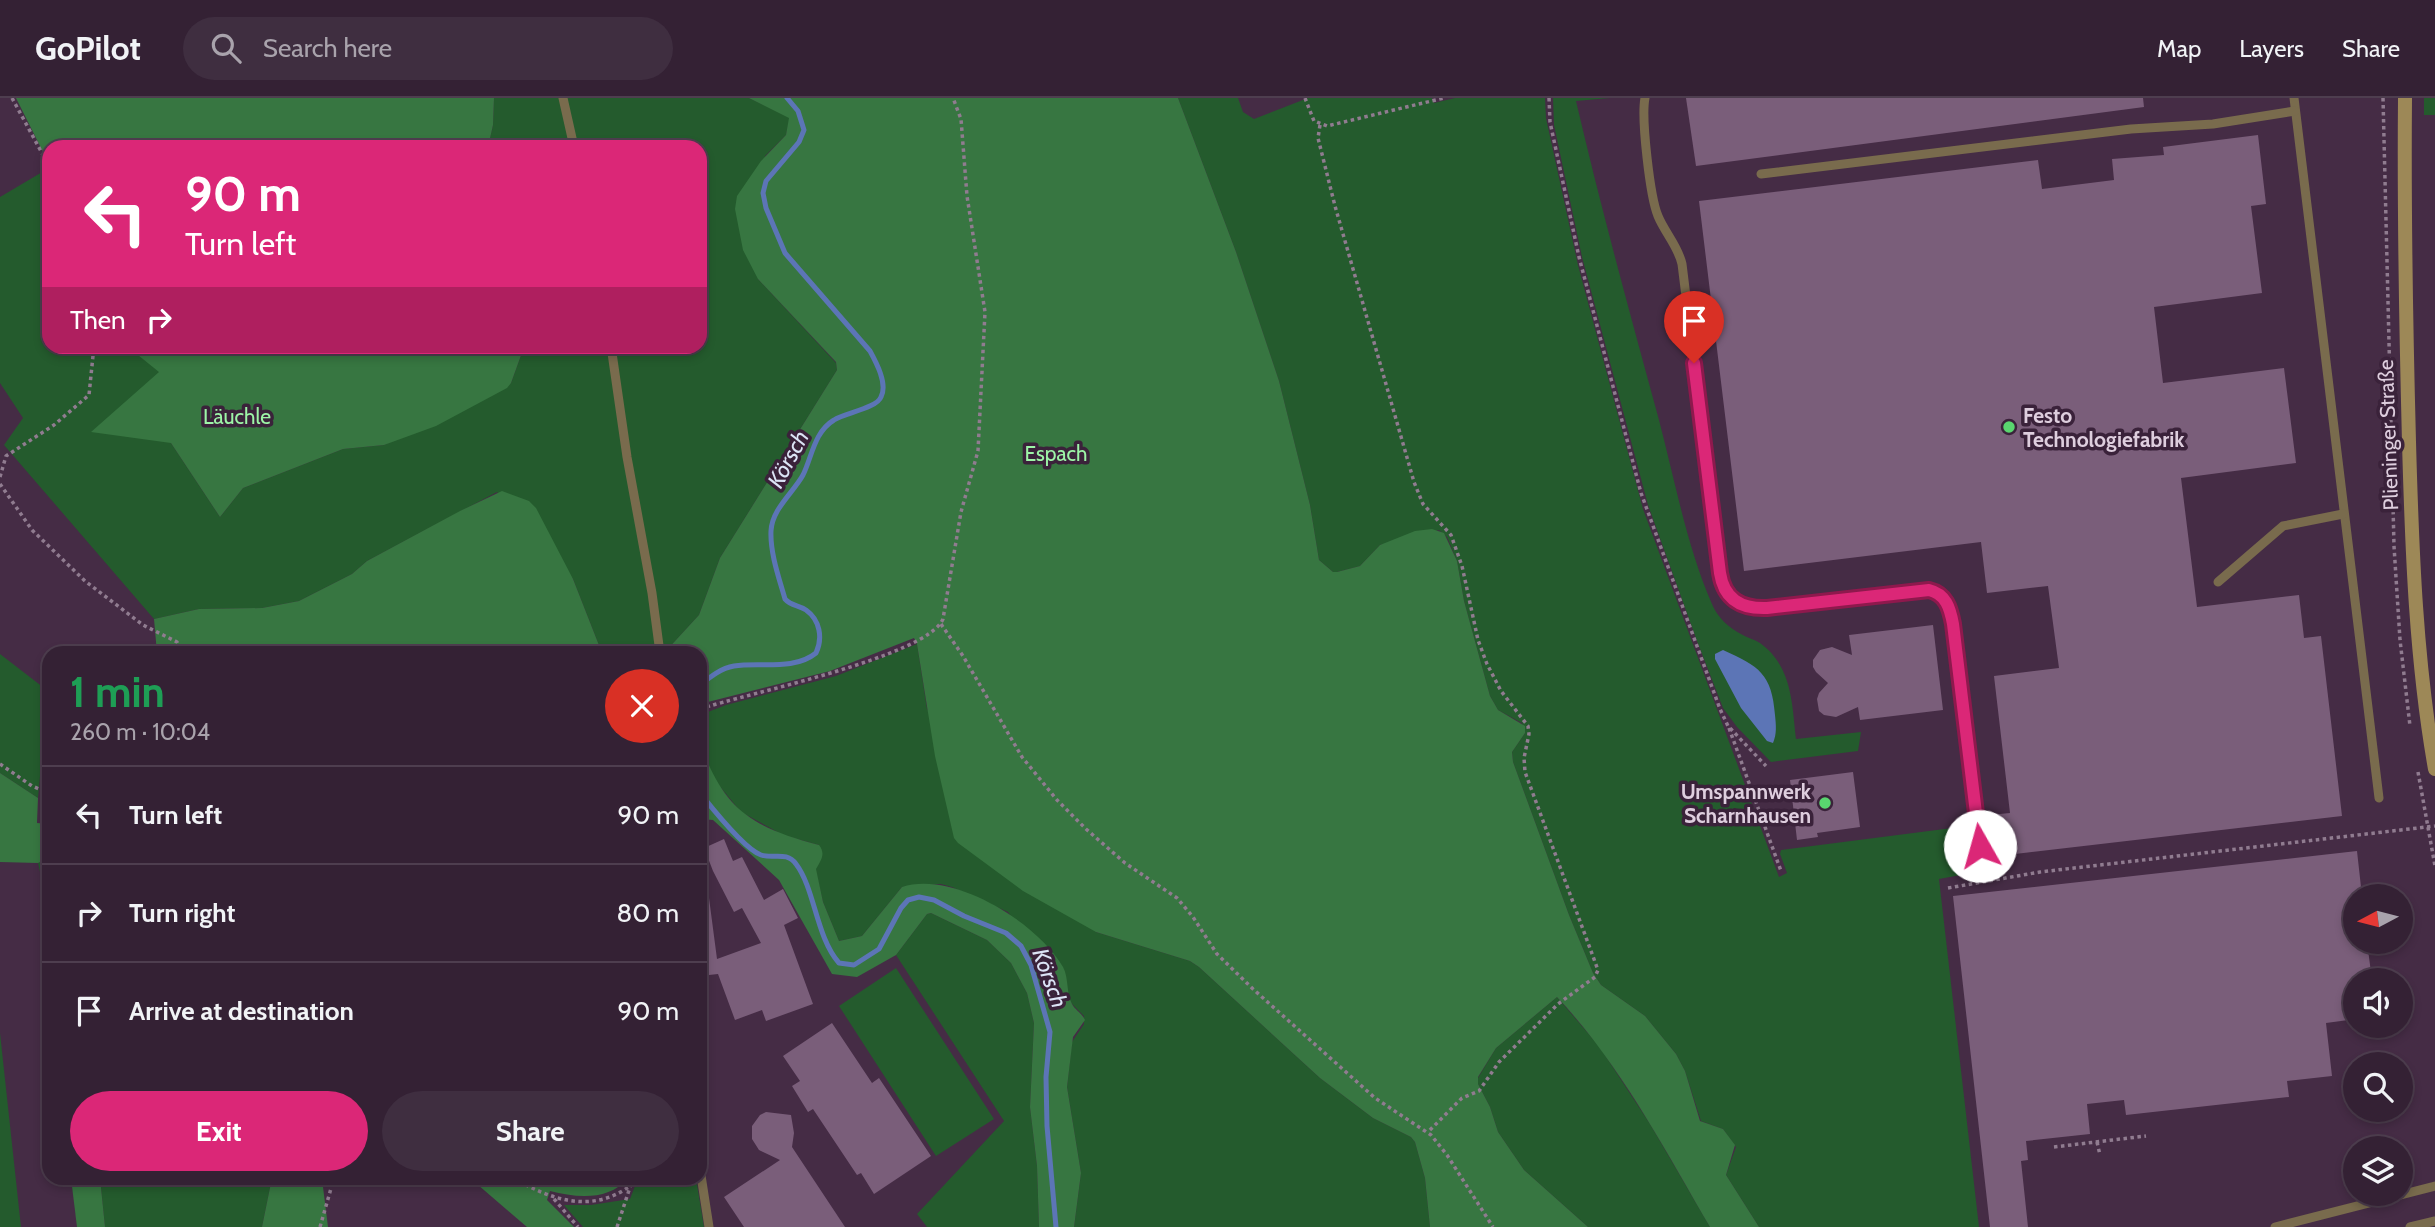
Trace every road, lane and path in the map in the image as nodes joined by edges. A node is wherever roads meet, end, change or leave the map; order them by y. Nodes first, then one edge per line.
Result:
1 (12, 98) edge
2 (563, 98) edge
3 (953, 98) edge
4 (1304, 98) edge
5 (1444, 98) edge
6 (1549, 98) edge
7 (1645, 98) edge
8 (2294, 98) edge
9 (2404, 98) edge
10 (2295, 111) junction
11 (1320, 125) junction
12 (572, 140) edge
13 (42, 153) edge
14 (1761, 174) dead end
15 (92, 354) edge
16 (612, 354) edge
17 (0, 477) edge
18 (0, 484) edge
19 (2343, 514) junction
20 (2218, 582) dead end
21 (941, 624) junction
22 (179, 646) edge
23 (659, 646) edge
24 (707, 707) edge
25 (1728, 726) junction
26 (0, 764) edge
27 (1766, 765) dead end
28 (2435, 769) edge
29 (42, 790) edge
30 (2379, 798) dead end
31 (2435, 827) edge
32 (1980, 846) dead end
33 (1782, 871) dead end
34 (1948, 888) dead end
35 (1428, 1132) junction
36 (2146, 1136) dead end
37 (2097, 1142) junction
38 (2054, 1147) dead end
39 (2100, 1155) dead end
40 (332, 1185) edge
41 (527, 1185) edge
42 (702, 1185) edge
43 (631, 1186) joint
44 (2435, 1186) edge
45 (552, 1198) junction
46 (2435, 1221) edge
47 (320, 1227) edge
48 (578, 1227) edge
49 (617, 1227) edge
50 (709, 1227) edge
51 (1493, 1227) edge
52 (2274, 1227) edge
53 (2410, 1227) edge

1 - 13 path
2 - 12 lane
3 - 21 path
4 - 11 path
5 - 11 path
6 - 25 path
7 - 32 lane
8 - 10 lane
9 - 28 main road, Plieninger Straße
10 - 14 lane
10 - 19 lane
11 - 35 path
15 - 17 path
16 - 23 lane
18 - 22 path
19 - 20 lane
19 - 30 lane
21 - 24 path
21 - 35 path
25 - 27 path
25 - 33 path
26 - 29 path
31 - 34 path
35 - 51 path
36 - 37 path
37 - 38 path
37 - 39 path
40 - 47 path
41 - 45 path
42 - 50 lane
43 - 45 path
43 - 49 path
44 - 52 lane
45 - 48 path
46 - 53 lane

